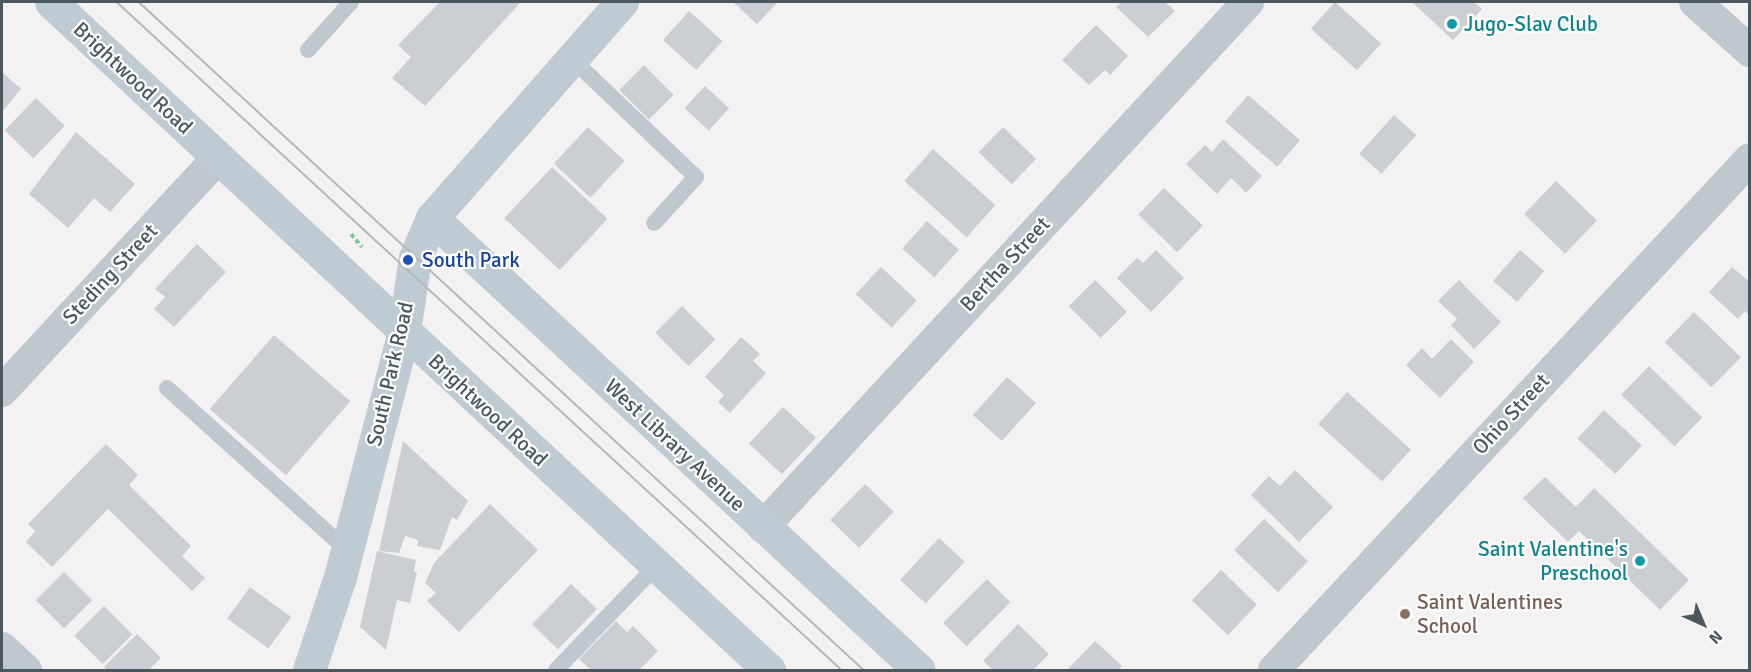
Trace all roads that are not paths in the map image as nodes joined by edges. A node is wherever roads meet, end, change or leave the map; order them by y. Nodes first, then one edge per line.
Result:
1 (51, 2) edge
2 (351, 2) edge
3 (1248, 2) edge
4 (1695, 2) edge
5 (618, 3) edge
6 (309, 50) dead end
7 (1749, 51) edge
8 (572, 59) junction
9 (218, 158) junction
10 (1749, 159) edge
11 (432, 218) junction
12 (654, 223) dead end
13 (404, 331) junction
14 (167, 388) dead end
15 (2, 391) edge
16 (763, 527) junction
17 (347, 550) junction
18 (656, 566) junction
19 (2, 648) edge
20 (26, 670) edge
21 (309, 670) edge
22 (556, 670) edge
23 (769, 670) edge
24 (919, 670) edge
25 (1274, 670) edge

1 - 9 street, Brightwood Road
2 - 6 lane
3 - 16 street, Bertha Street
4 - 7 street
5 - 8 street, South Park Road
8 - 11 street, South Park Road
8 - 12 lane
9 - 13 street, Brightwood Road
9 - 15 street, Steding Street
10 - 25 street, Ohio Street
11 - 13 street, South Park Road
11 - 16 street, West Library Avenue
13 - 17 street, South Park Road
13 - 18 street, Brightwood Road
14 - 17 lane
16 - 24 street, West Library Avenue
17 - 21 street, South Park Road
18 - 22 lane
18 - 23 street, Brightwood Road
19 - 20 street

